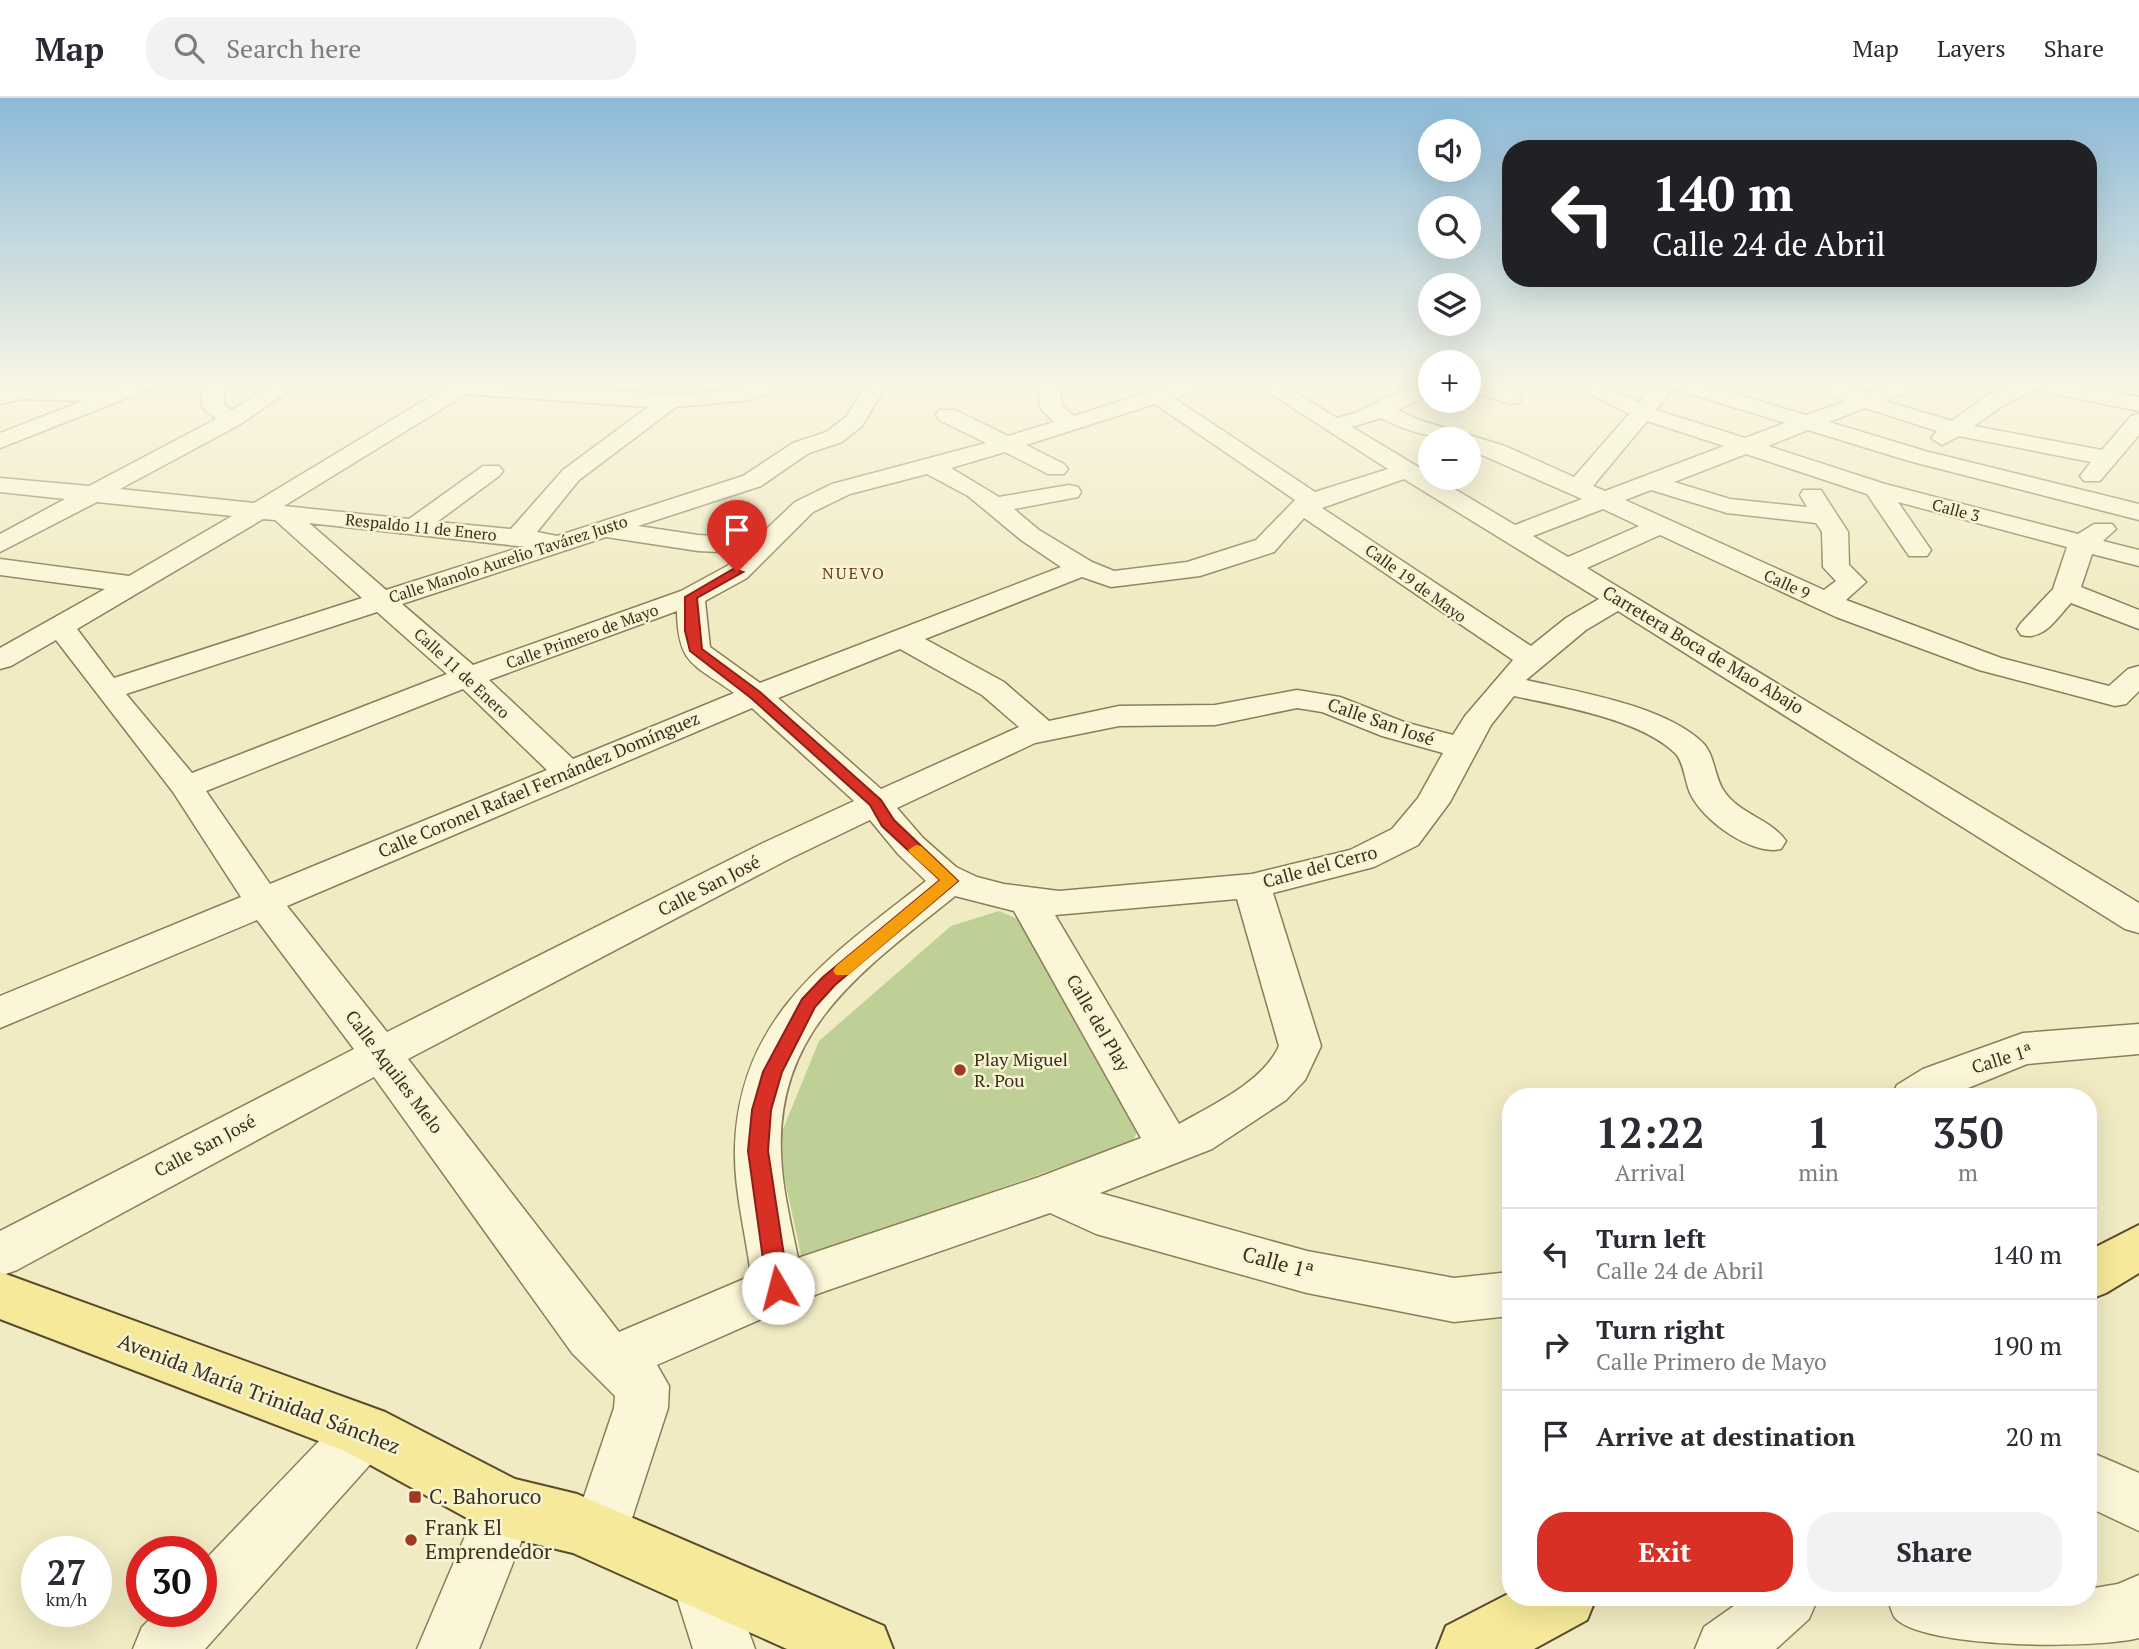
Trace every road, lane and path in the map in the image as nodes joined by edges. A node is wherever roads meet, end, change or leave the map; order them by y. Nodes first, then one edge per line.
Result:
1 (166, 455) edge
2 (357, 455) edge
3 (597, 455) edge
4 (794, 455) edge
5 (965, 455) edge
6 (1027, 455) edge
7 (1240, 455) edge
8 (1385, 455) edge
9 (1506, 455) edge
10 (1605, 455) edge
11 (1724, 455) edge
12 (1773, 455) edge
13 (2092, 455) edge
14 (2108, 455) edge
15 (1917, 456) joint
16 (2106, 458) junction
17 (930, 466) junction
18 (1056, 469) dead end
19 (1409, 470) junction
20 (491, 471) dead end
21 (1824, 471) junction
22 (1653, 483) junction
23 (0, 485) edge
24 (1867, 485) junction
25 (1577, 489) junction
26 (1069, 492) dead end
27 (96, 493) junction
28 (778, 494) junction
29 (2076, 496) junction
30 (1604, 501) junction
31 (1308, 504) junction
32 (996, 505) junction
33 (2137, 509) edge
34 (270, 512) junction
35 (1825, 516) junction
36 (415, 526) junction
37 (1660, 526) junction
38 (600, 528) junction
39 (1514, 534) junction
40 (518, 538) junction
41 (560, 542) junction
42 (2082, 543) junction
43 (0, 544) edge
44 (763, 546) junction
45 (1918, 550) dead end
46 (2139, 558) edge
47 (0, 567) edge
48 (1567, 567) junction
49 (1082, 568) junction
50 (134, 585) junction
51 (2066, 591) junction
52 (691, 597) junction
53 (1620, 599) junction
54 (382, 600) junction
55 (1826, 602) junction
56 (2139, 620) edge
57 (61, 626) junction
58 (2031, 629) dead end
59 (902, 639) junction
60 (1531, 658) junction
61 (0, 660) edge
62 (2139, 675) edge
63 (468, 677) junction
64 (1507, 685) junction
65 (107, 691) junction
66 (756, 695) junction
67 (1040, 730) junction
68 (1463, 748) junction
69 (568, 772) junction
70 (186, 787) junction
71 (876, 803) junction
72 (1768, 841) dead end
73 (950, 881) junction
74 (1252, 886) junction
75 (262, 900) junction
76 (1028, 901) junction
77 (2139, 920) edge
78 (0, 1013) edge
79 (2139, 1039) edge
80 (381, 1054) junction
81 (1927, 1088) edge
82 (1168, 1146) junction
83 (1053, 1192) junction
84 (2139, 1247) edge
85 (2097, 1272) edge
86 (2, 1288) edge
87 (778, 1288) junction
88 (1502, 1295) edge
89 (611, 1360) junction
90 (365, 1431) junction
91 (2097, 1482) edge
92 (2139, 1503) edge
93 (506, 1507) junction
94 (600, 1535) junction
95 (701, 1579) junction
96 (217, 1592) edge
97 (2139, 1605) edge
98 (1550, 1606) edge
99 (1781, 1606) edge
100 (1929, 1606) edge
101 (184, 1627) edge
102 (164, 1649) edge
103 (448, 1649) edge
104 (724, 1649) edge
105 (861, 1649) edge
106 (1469, 1649) edge
107 (1726, 1649) edge

1 - 27 street
2 - 34 street
3 - 40 street
4 - 28 street, Calle Manolo Aurelio Tavárez Justo
5 - 17 street, Calle Primero de Mayo
6 - 18 street
7 - 31 street, Calle 19 de Mayo
8 - 19 street, Carretera Boca de Mao Abajo
9 - 25 street, Calle 9
10 - 25 street
11 - 22 street
12 - 21 street, Calle 3
13 - 16 street
14 - 16 street
15 - 24 street
15 - 29 street
16 - 29 street
17 - 28 street, Calle Primero de Mayo
17 - 32 street
19 - 31 street
19 - 39 street, Carretera Boca de Mao Abajo
20 - 36 street
21 - 24 street, Calle 3
21 - 35 street
22 - 30 street
22 - 35 street
23 - 27 street
24 - 42 street, Calle 3
24 - 45 street
25 - 30 street, Calle 9
26 - 32 street
27 - 34 street
27 - 43 street
28 - 38 street, Calle Manolo Aurelio Tavárez Justo
28 - 44 street, Calle Primero de Mayo
29 - 33 street
30 - 37 street, Calle 9
30 - 39 street
31 - 49 street
31 - 60 street, Calle 19 de Mayo
32 - 49 street
33 - 42 street
34 - 36 street, Respaldo 11 de Enero
34 - 50 street
34 - 54 street, Calle 11 de Enero
35 - 55 street
36 - 40 street, Respaldo 11 de Enero
37 - 48 street
37 - 55 street, Calle 9
38 - 41 street, Calle Manolo Aurelio Tavárez Justo
38 - 44 street
39 - 48 street, Carretera Boca de Mao Abajo
40 - 41 street, Respaldo 11 de Enero
41 - 54 street, Calle Manolo Aurelio Tavárez Justo
42 - 46 street, Calle 3
42 - 51 street
44 - 52 street, Calle Primero de Mayo
47 - 50 street
48 - 53 street, Carretera Boca de Mao Abajo
49 - 59 street, Calle Coronel Rafael Fernández Domínguez
50 - 57 street
51 - 56 street
51 - 58 street
52 - 63 street, Calle Primero de Mayo
52 - 66 street
53 - 60 street, Calle del Cerro
53 - 77 street, Carretera Boca de Mao Abajo
54 - 63 street, Calle 11 de Enero
54 - 65 street, Calle Manolo Aurelio Tavárez Justo
55 - 62 street, Calle 9
57 - 61 street
57 - 65 street, Calle Aquiles Melo
59 - 66 street, Calle Coronel Rafael Fernández Domínguez
59 - 67 street
60 - 64 street, Calle del Cerro
63 - 69 street, Calle 11 de Enero
63 - 70 street, Calle Primero de Mayo
64 - 68 street, Calle del Cerro
64 - 72 street
65 - 70 street, Calle Aquiles Melo
66 - 69 street, Calle Coronel Rafael Fernández Domínguez
66 - 71 street
67 - 68 street, Calle San José
67 - 71 street, Calle San José
68 - 74 street, Calle del Cerro
69 - 75 street, Calle Coronel Rafael Fernández Domínguez
70 - 75 street, Calle Aquiles Melo
71 - 73 street
71 - 80 street, Calle San José
73 - 76 street, Calle del Cerro
73 - 87 street
74 - 76 street, Calle del Cerro
74 - 82 street
75 - 78 street, Calle Coronel Rafael Fernández Domínguez
75 - 80 street, Calle Aquiles Melo
76 - 82 street, Calle del Play
79 - 81 street, Calle 1ª
80 - 86 street, Calle San José
80 - 89 street, Calle Aquiles Melo
82 - 83 street
83 - 87 street
83 - 88 street, Calle 1ª
84 - 85 main road
86 - 90 main road, Avenida María Trinidad Sánchez
87 - 89 street
89 - 94 street, Calle Aquiles Melo
90 - 93 main road, Avenida María Trinidad Sánchez
90 - 96 street
91 - 92 street
93 - 94 main road, Avenida María Trinidad Sánchez
93 - 103 street
94 - 95 main road, Avenida María Trinidad Sánchez
95 - 104 street
95 - 105 main road, Avenida María Trinidad Sánchez
97 - 100 street
98 - 106 main road
99 - 107 street
101 - 102 street

